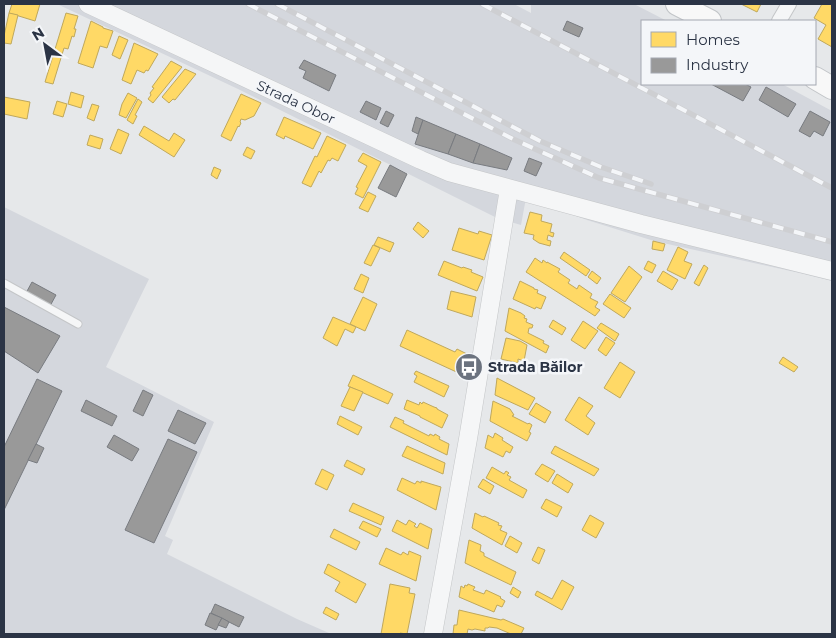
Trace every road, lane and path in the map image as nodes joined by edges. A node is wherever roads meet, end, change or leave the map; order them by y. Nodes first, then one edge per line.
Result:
1 (88, 4) edge
2 (677, 4) edge
3 (789, 4) edge
4 (708, 20) edge
5 (780, 20) edge
6 (816, 79) edge
7 (832, 88) edge
8 (509, 189) junction
9 (832, 271) edge
10 (4, 284) edge
11 (78, 324) dead end
12 (433, 634) edge

1 - 8 street, Strada Obor
2 - 4 main road
3 - 5 street
6 - 7 main road
8 - 9 street, Strada Obor
8 - 12 street
10 - 11 lane

